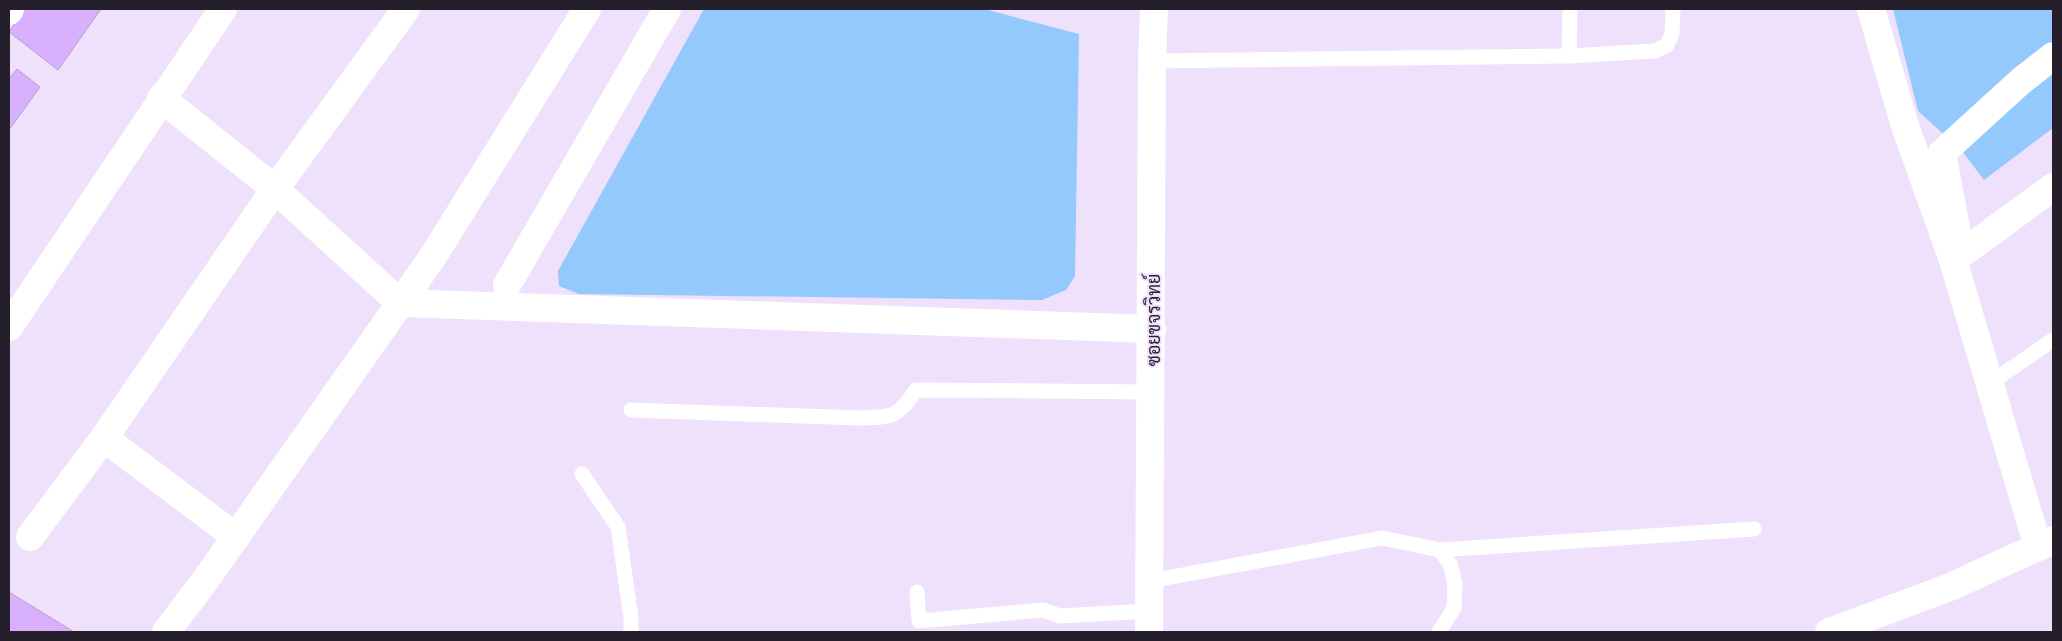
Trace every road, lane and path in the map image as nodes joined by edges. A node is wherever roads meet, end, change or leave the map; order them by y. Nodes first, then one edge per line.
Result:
1 (223, 9) edge
2 (406, 9) edge
3 (587, 9) edge
4 (667, 9) edge
5 (1154, 9) edge
6 (1570, 9) edge
7 (1672, 9) edge
8 (1871, 9) edge
9 (1569, 56) junction
10 (2053, 56) edge
11 (1152, 61) junction
12 (161, 98) junction
13 (2053, 187) edge
14 (275, 189) junction
15 (1957, 257) junction
16 (507, 285) dead end
17 (400, 303) junction
18 (9, 327) edge
19 (1152, 329) junction
20 (2053, 340) edge
21 (1990, 383) junction
22 (1152, 392) junction
23 (631, 410) dead end
24 (104, 438) junction
25 (582, 474) dead end
26 (1754, 529) dead end
27 (236, 536) junction
28 (30, 538) dead end
29 (2046, 544) edge
30 (1440, 550) junction
31 (1150, 581) junction
32 (917, 592) dead end
33 (1149, 622) edge
34 (166, 632) edge
35 (630, 632) edge
36 (1439, 632) edge
37 (1829, 632) edge

1 - 12 street
2 - 14 street
3 - 17 street
4 - 16 street
5 - 11 street, ซอยขจรวิทย์
6 - 9 lane
7 - 9 lane
8 - 15 street
9 - 11 lane
10 - 15 street
11 - 19 street, ซอยขจรวิทย์
12 - 14 street
12 - 18 street
13 - 15 street
14 - 17 street
14 - 24 street
15 - 21 street
17 - 19 street
17 - 27 street
19 - 22 street, ซอยขจรวิทย์
20 - 21 lane
21 - 29 street
22 - 23 lane
22 - 31 street, ซอยขจรวิทย์
24 - 27 street
24 - 28 street
25 - 35 lane
26 - 30 lane
27 - 34 street
29 - 37 street
30 - 31 lane
30 - 36 lane
31 - 33 street, ซอยขจรวิทย์
32 - 33 lane

